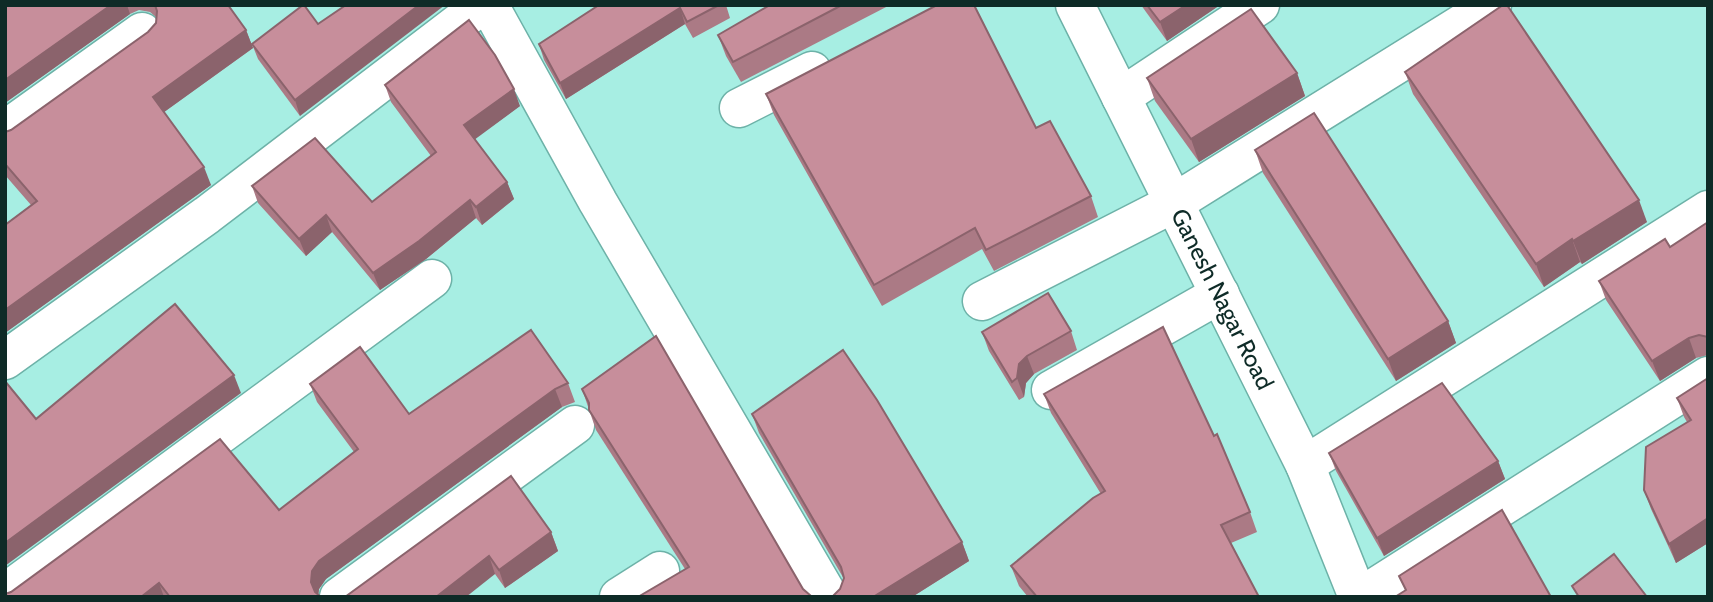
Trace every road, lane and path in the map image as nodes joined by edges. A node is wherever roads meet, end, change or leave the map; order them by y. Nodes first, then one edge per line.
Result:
1 (482, 5) edge
2 (489, 5) edge
3 (1075, 5) edge
4 (1260, 5) edge
5 (1492, 5) edge
6 (142, 32) edge
7 (839, 57) edge
8 (1121, 97) junction
9 (739, 108) dead end
10 (5, 130) edge
11 (1174, 203) junction
12 (1708, 210) edge
13 (432, 279) dead end
14 (1220, 294) junction
15 (982, 301) dead end
16 (5, 360) edge
17 (1708, 376) edge
18 (1045, 393) edge
19 (575, 425) dead end
20 (1305, 465) junction
21 (660, 571) dead end
22 (5, 593) edge
23 (339, 597) edge
24 (618, 597) edge
25 (829, 597) edge
26 (1359, 597) edge

1 - 16 street
2 - 25 street
3 - 8 street, Ganesh Nagar Road
4 - 8 street
5 - 11 street
6 - 10 street
7 - 9 street
8 - 11 street, Ganesh Nagar Road
11 - 14 street, Ganesh Nagar Road
11 - 15 street
12 - 20 street
13 - 22 street
14 - 18 street
14 - 20 street, Ganesh Nagar Road
17 - 26 street
19 - 23 street
20 - 26 street, Ganesh Nagar Road
21 - 24 street

